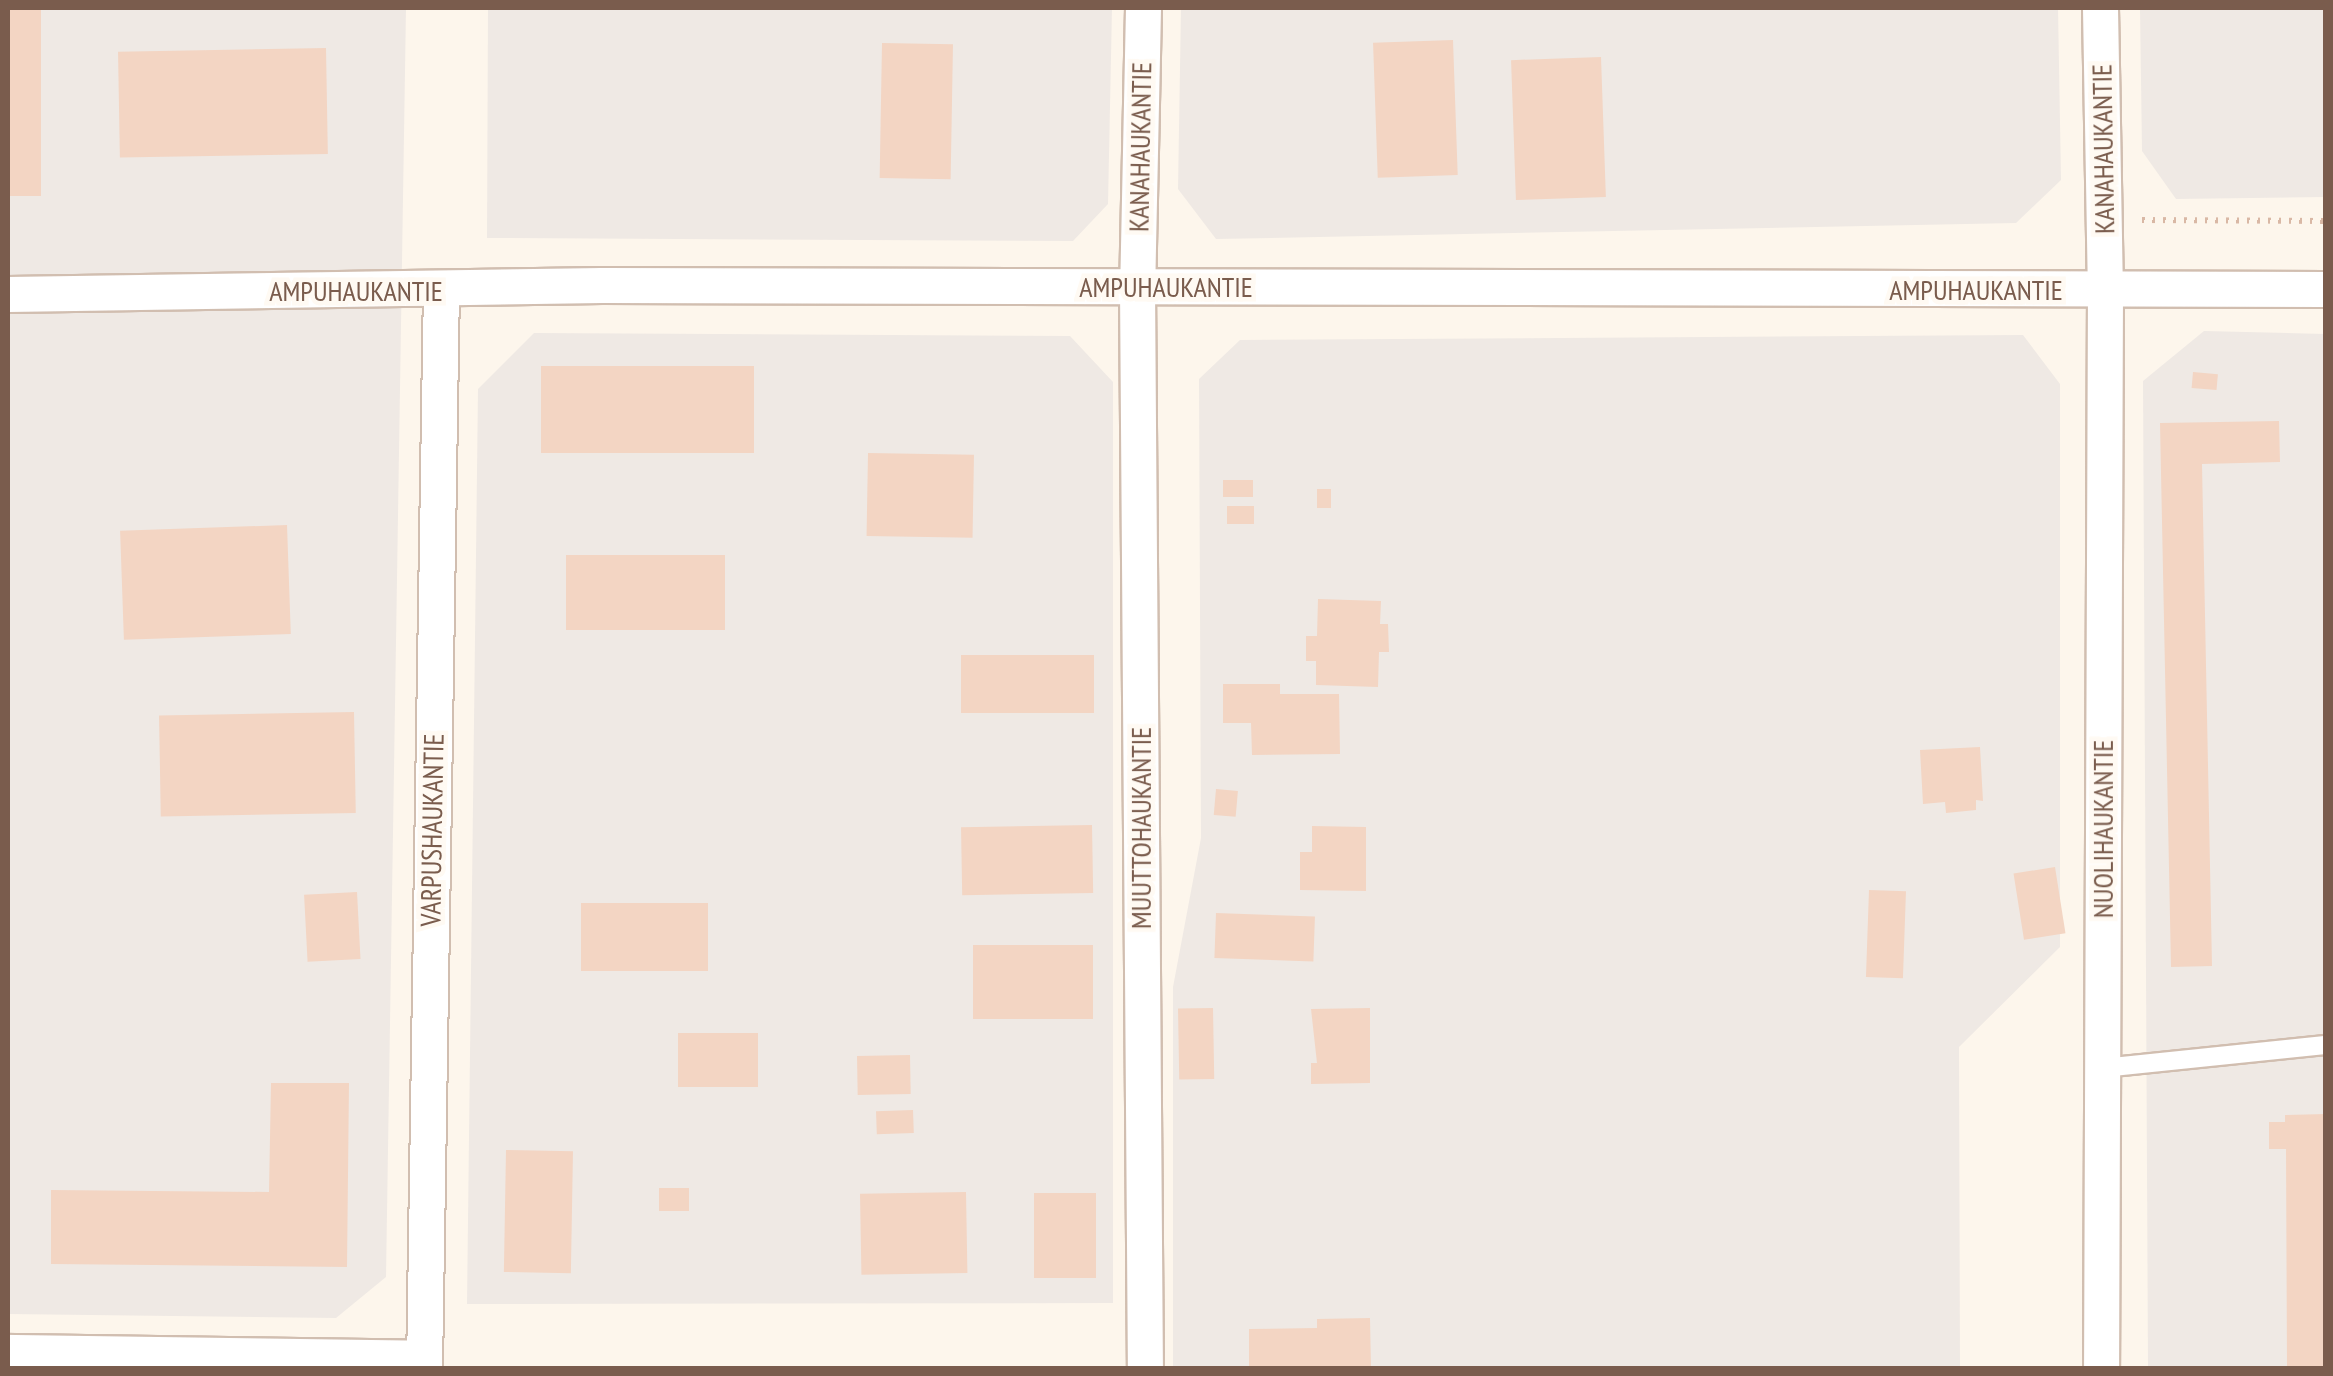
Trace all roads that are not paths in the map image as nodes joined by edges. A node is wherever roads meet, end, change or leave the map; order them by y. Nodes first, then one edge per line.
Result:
1 (1143, 8) edge
2 (2100, 8) edge
3 (1137, 288) junction
4 (2326, 289) edge
5 (2105, 290) junction
6 (441, 291) junction
7 (8, 294) edge
8 (2326, 1046) edge
9 (2102, 1068) junction
10 (8, 1352) edge
11 (424, 1363) edge
12 (1144, 1368) edge
13 (2101, 1368) edge

1 - 3 street, KANAHAUKANTIE
2 - 5 street, KANAHAUKANTIE
3 - 5 street, AMPUHAUKANTIE
3 - 6 street, AMPUHAUKANTIE
3 - 12 street, MUUTTOHAUKANTIE
4 - 5 street, AMPUHAUKANTIE
5 - 9 street, NUOLIHAUKANTIE
6 - 7 street, AMPUHAUKANTIE
6 - 11 street, VARPUSHAUKANTIE
8 - 9 lane
9 - 13 street, NUOLIHAUKANTIE
10 - 11 street

